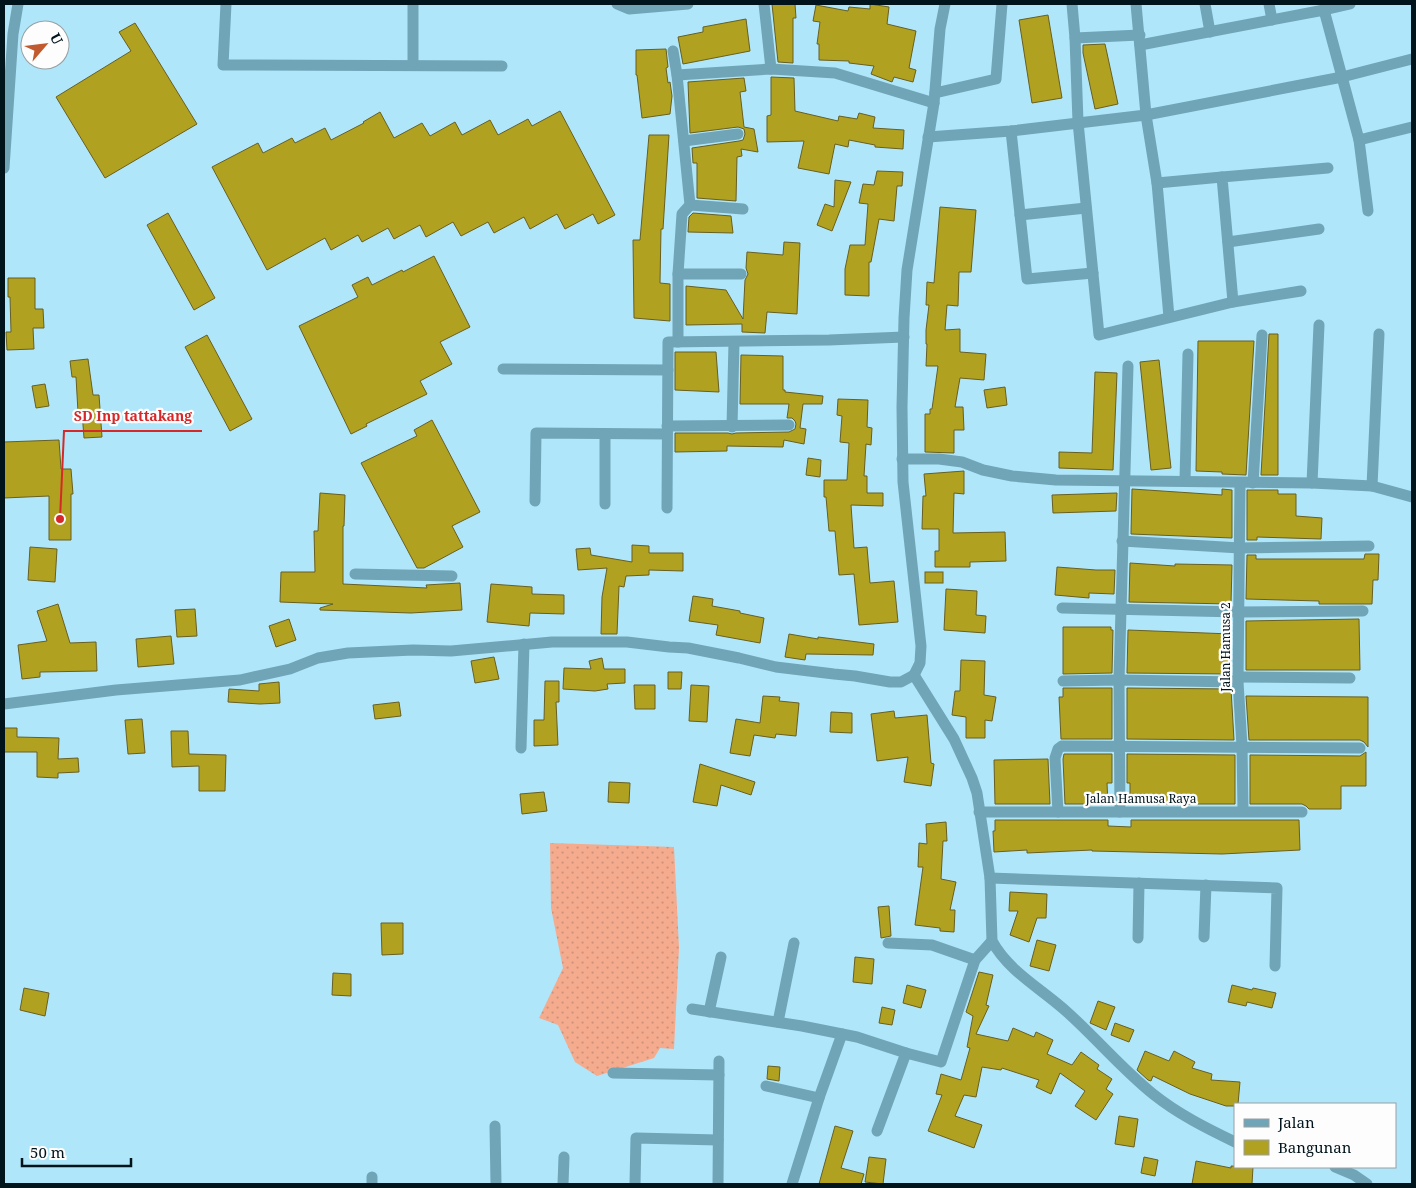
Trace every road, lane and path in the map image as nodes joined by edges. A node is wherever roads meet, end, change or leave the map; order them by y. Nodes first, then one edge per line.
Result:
1 (18, 4) edge
2 (226, 4) edge
3 (413, 4) edge
4 (617, 4) edge
5 (681, 4) edge
6 (764, 4) edge
7 (945, 4) edge
8 (1002, 4) edge
9 (1072, 4) edge
10 (1136, 4) edge
11 (1205, 4) edge
12 (1269, 4) edge
13 (1350, 4) edge
14 (1324, 10) junction
15 (1272, 20) junction
16 (1210, 32) junction
17 (8, 33) edge
18 (1075, 38) junction
19 (1140, 40) junction
20 (673, 51) dead end
21 (1412, 59) edge
22 (413, 65) junction
23 (502, 66) dead end
24 (771, 69) junction
25 (677, 75) junction
26 (1342, 78) junction
27 (6, 96) edge
28 (934, 98) junction
29 (1146, 115) junction
30 (1078, 122) junction
31 (1412, 127) edge
32 (1011, 131) junction
33 (738, 134) dead end
34 (928, 137) junction
35 (1359, 140) junction
36 (684, 141) junction
37 (4, 163) edge
38 (1328, 168) dead end
39 (1222, 177) junction
40 (1157, 182) junction
41 (690, 205) junction
42 (1086, 208) junction
43 (743, 209) dead end
44 (1368, 211) dead end
45 (1020, 215) junction
46 (1319, 229) dead end
47 (1228, 242) junction
48 (678, 274) junction
49 (741, 274) dead end
50 (1093, 274) junction
51 (1301, 291) dead end
52 (1233, 302) junction
53 (1169, 317) junction
54 (1319, 325) dead end
55 (1379, 334) dead end
56 (1262, 335) dead end
57 (904, 337) junction
58 (678, 342) junction
59 (734, 342) junction
60 (1188, 354) dead end
61 (1128, 366) dead end
62 (503, 370) dead end
63 (668, 370) junction
64 (789, 425) dead end
65 (732, 427) junction
66 (667, 430) junction
67 (605, 434) junction
68 (902, 459) junction
69 (1185, 481) junction
70 (1124, 482) junction
71 (1240, 483) junction
72 (1253, 483) junction
73 (1312, 483) junction
74 (1372, 486) junction
75 (1412, 497) edge
76 (536, 501) dead end
77 (604, 504) dead end
78 (667, 508) dead end
79 (1122, 541) junction
80 (1369, 546) dead end
81 (1240, 548) junction
82 (355, 574) dead end
83 (452, 576) dead end
84 (1062, 608) dead end
85 (1122, 610) junction
86 (1363, 611) dead end
87 (1239, 612) junction
88 (524, 644) junction
89 (914, 675) junction
90 (1350, 678) dead end
91 (1119, 680) junction
92 (1238, 680) junction
93 (1063, 681) dead end
94 (4, 704) edge
95 (1119, 746) junction
96 (1242, 746) junction
97 (520, 748) dead end
98 (1360, 748) dead end
99 (979, 812) junction
100 (1058, 812) junction
101 (1120, 812) junction
102 (1243, 812) junction
103 (1302, 812) dead end
104 (990, 878) junction
105 (1139, 883) junction
106 (1206, 885) junction
107 (1204, 937) dead end
108 (1138, 938) dead end
109 (992, 941) junction
110 (794, 943) dead end
111 (888, 943) dead end
112 (722, 957) dead end
113 (975, 960) junction
114 (1275, 966) dead end
115 (692, 1009) dead end
116 (709, 1012) junction
117 (778, 1022) junction
118 (842, 1034) junction
119 (906, 1053) junction
120 (719, 1061) dead end
121 (613, 1073) dead end
122 (719, 1075) junction
123 (766, 1086) dead end
124 (819, 1098) junction
125 (495, 1126) dead end
126 (878, 1131) dead end
127 (718, 1140) junction
128 (1234, 1141) edge
129 (564, 1157) dead end
130 (1337, 1168) edge
131 (496, 1184) edge
132 (563, 1184) edge
133 (635, 1184) edge
134 (718, 1184) edge
135 (792, 1184) edge
136 (1367, 1184) edge

1 - 17 street
2 - 22 street
3 - 22 street
4 - 5 street
6 - 24 street
7 - 28 street
8 - 28 street
9 - 18 street
10 - 19 street
11 - 16 street
12 - 15 street
13 - 14 street
14 - 15 street
14 - 26 street
15 - 16 street
16 - 19 street
17 - 27 street
18 - 19 street
18 - 30 street
19 - 29 street
20 - 25 street
21 - 26 street
22 - 23 street
24 - 25 street
24 - 28 street
25 - 36 street
26 - 29 street
26 - 35 street
27 - 37 street
28 - 34 street
29 - 30 street
29 - 40 street
30 - 32 street
30 - 42 street
31 - 35 street
32 - 34 street
32 - 45 street
33 - 36 street
34 - 57 street
35 - 44 street
36 - 41 street
38 - 39 street
39 - 40 street
39 - 47 street
40 - 53 street
41 - 43 street
41 - 48 street
42 - 45 street
42 - 50 street
45 - 50 street
46 - 47 street
47 - 52 street
48 - 49 street
48 - 58 street
50 - 53 street
51 - 52 street
52 - 53 street
54 - 73 street
55 - 74 street
56 - 72 street
57 - 59 street
57 - 68 street
58 - 59 street
58 - 63 street
59 - 65 street
60 - 69 street
61 - 70 street
62 - 63 street
63 - 66 street
64 - 65 street
65 - 66 street
66 - 67 street
66 - 78 street
67 - 76 street
67 - 77 street
68 - 70 street
68 - 89 street
69 - 70 street
69 - 71 street
70 - 79 street
71 - 72 street
71 - 81 street, Jalan Hamusa 2
72 - 73 street
73 - 74 street
74 - 75 street
79 - 81 street
79 - 85 street
80 - 81 street
81 - 87 street, Jalan Hamusa 2
82 - 83 street
84 - 85 street
85 - 87 street
85 - 91 street
86 - 87 street
87 - 92 street, Jalan Hamusa 2
88 - 89 street
88 - 94 street
88 - 97 street
89 - 99 street
90 - 92 street
91 - 92 street
91 - 93 street
91 - 95 street
92 - 96 street, Jalan Hamusa 2
95 - 96 street
95 - 100 street
95 - 101 street
96 - 98 street
96 - 102 street, Jalan Hamusa 2
99 - 100 street, Jalan Hamusa Raya
99 - 104 street
100 - 101 street, Jalan Hamusa Raya
101 - 102 street, Jalan Hamusa Raya
102 - 103 street, Jalan Hamusa Raya
104 - 105 street
104 - 109 street
105 - 106 street
105 - 108 street
106 - 107 street
106 - 114 street
109 - 113 street
109 - 128 street
110 - 117 street
111 - 113 street
112 - 116 street
113 - 119 street
115 - 116 street
116 - 117 street
117 - 118 street
118 - 119 street
118 - 124 street
119 - 126 street
120 - 122 street
121 - 122 street
122 - 127 street
123 - 124 street
124 - 135 street
125 - 131 street
127 - 133 street
127 - 134 street
129 - 132 street
130 - 136 street

